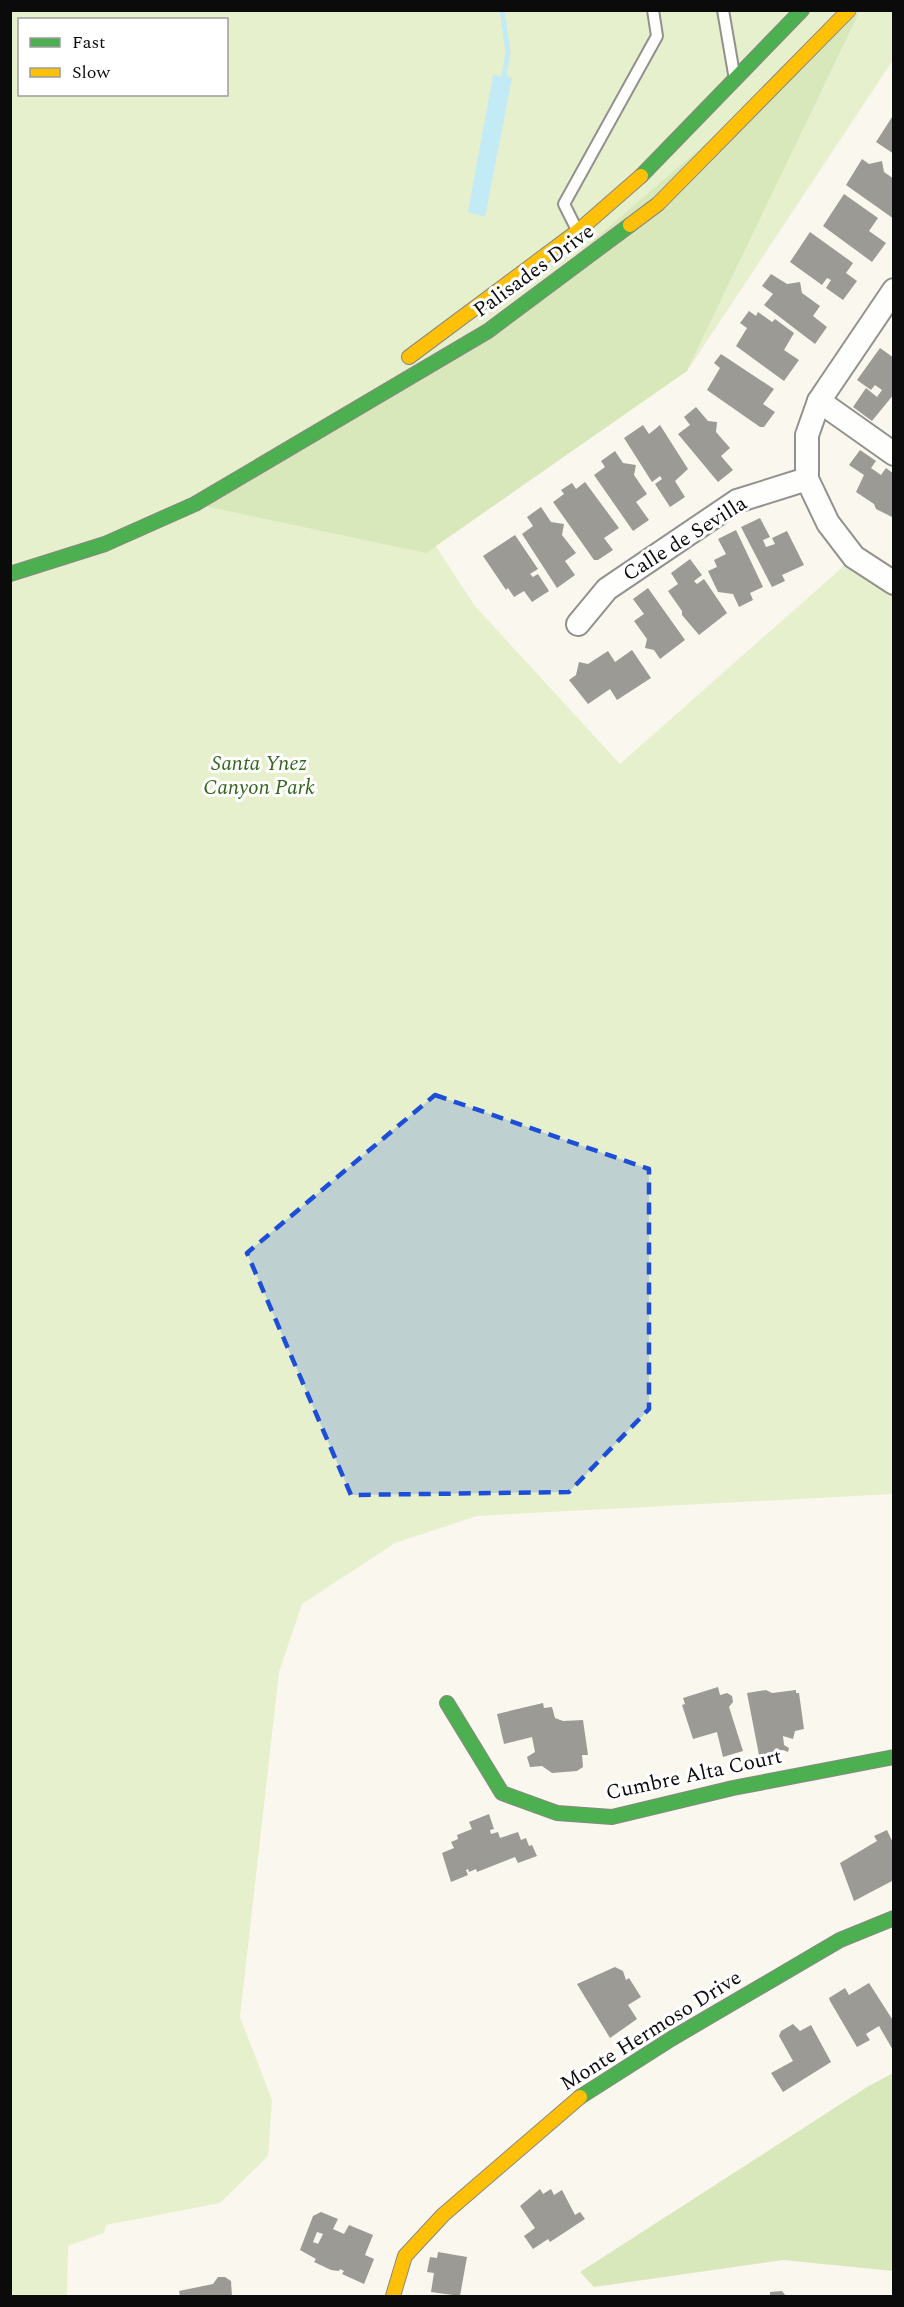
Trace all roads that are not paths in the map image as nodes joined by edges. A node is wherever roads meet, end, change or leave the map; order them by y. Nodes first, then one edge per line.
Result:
1 (653, 10) edge
2 (723, 10) edge
3 (802, 10) edge
4 (849, 10) edge
5 (735, 80) junction
6 (578, 231) junction
7 (894, 290) edge
8 (397, 365) dead end
9 (369, 385) dead end
10 (819, 401) junction
11 (894, 454) edge
12 (807, 479) junction
13 (195, 504) junction
14 (10, 574) edge
15 (894, 583) edge
16 (578, 624) dead end
17 (447, 1703) dead end
18 (894, 1757) edge
19 (894, 1918) edge
20 (393, 2296) edge

1 - 6 lane
2 - 5 lane
3 - 5 street, Palisades Drive
4 - 13 street, Palisades Drive
5 - 6 street, Palisades Drive
6 - 8 street, Palisades Drive
7 - 10 street
9 - 13 street, Palisades Drive
10 - 11 street
10 - 12 street
12 - 15 street
12 - 16 street, Calle de Sevilla
13 - 14 street, Palisades Drive
17 - 18 street, Cumbre Alta Court
19 - 20 street, Monte Hermoso Drive

